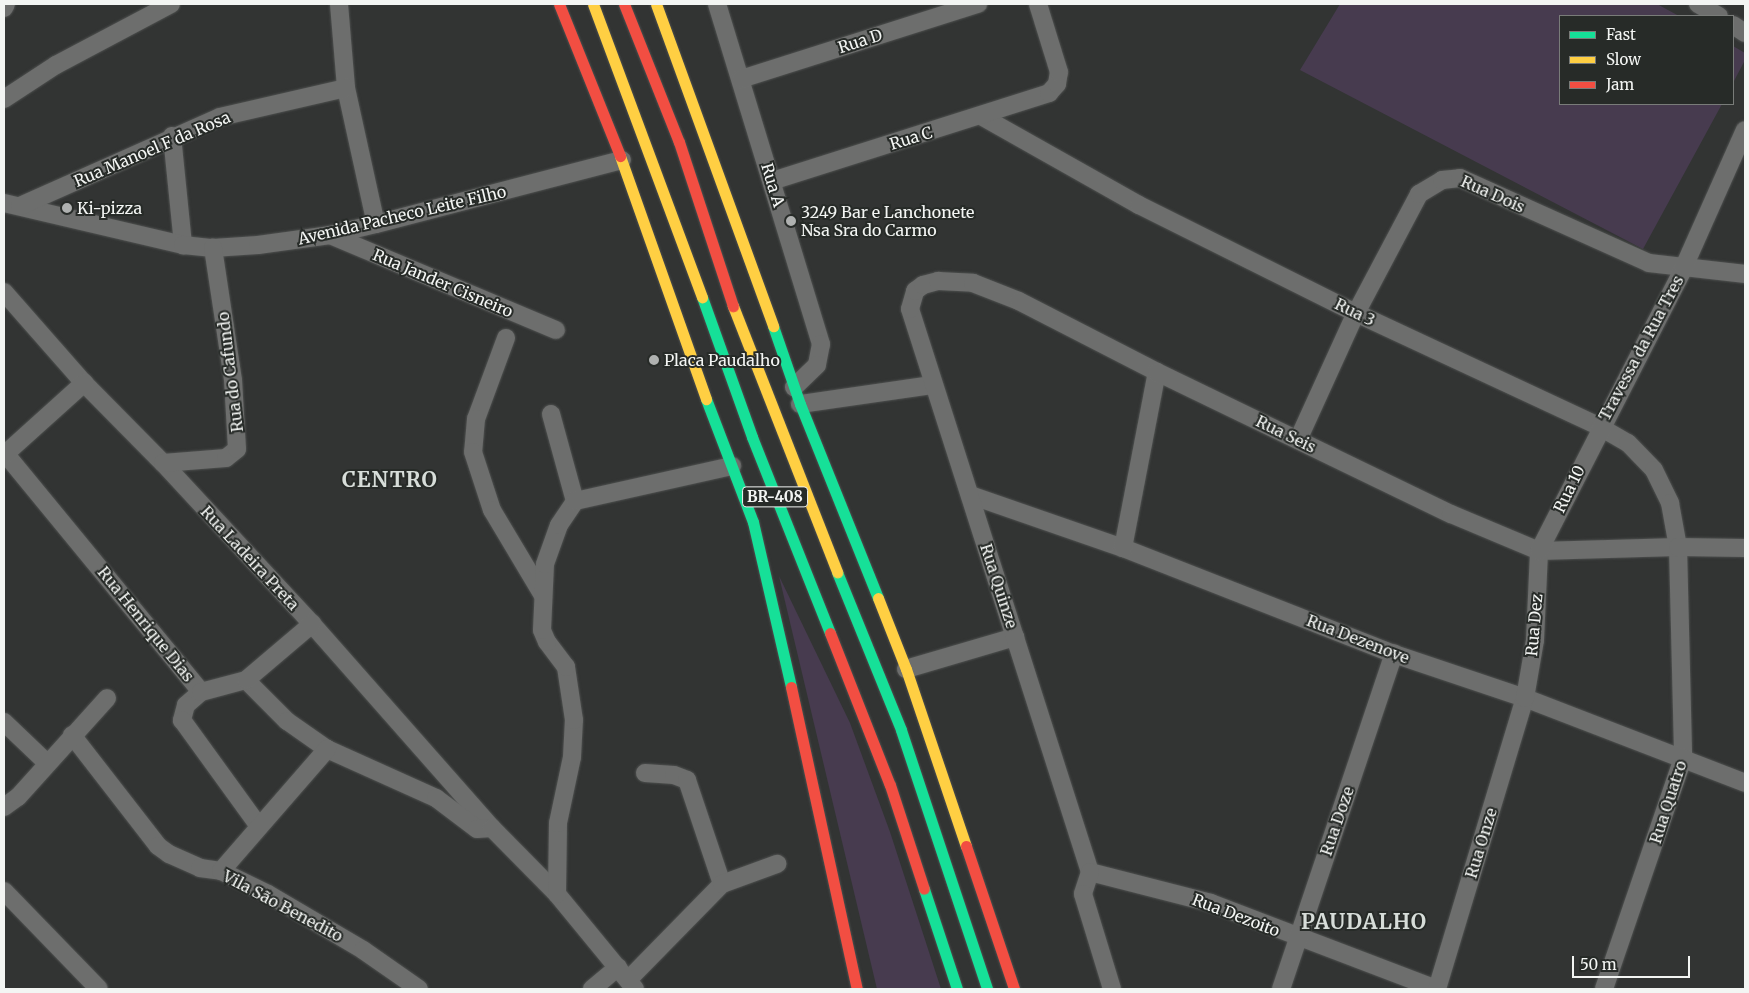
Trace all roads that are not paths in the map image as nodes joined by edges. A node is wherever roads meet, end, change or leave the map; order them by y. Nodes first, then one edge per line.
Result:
1 (6, 4) edge
2 (171, 4) edge
3 (339, 4) edge
4 (558, 4) edge
5 (593, 4) edge
6 (624, 4) edge
7 (656, 4) edge
8 (717, 4) edge
9 (978, 4) edge
10 (1038, 4) edge
11 (1698, 4) edge
12 (4, 8) edge
13 (1717, 15) edge
14 (1734, 26) edge
15 (1745, 32) edge
16 (741, 78) junction
17 (346, 88) junction
18 (7, 91) edge
19 (981, 116) junction
20 (1745, 130) edge
21 (172, 136) junction
22 (622, 160) junction
23 (772, 180) junction
24 (12, 205) edge
25 (376, 224) junction
26 (330, 235) junction
27 (183, 245) junction
28 (213, 248) junction
29 (1683, 269) junction
30 (1745, 274) edge
31 (4, 292) edge
32 (910, 300) joint
33 (1356, 313) junction
34 (556, 330) dead end
35 (506, 338) dead end
36 (1157, 372) junction
37 (84, 383) junction
38 (932, 385) junction
39 (794, 387) junction
40 (800, 404) junction
41 (551, 414) dead end
42 (1600, 427) junction
43 (1298, 440) junction
44 (4, 454) edge
45 (163, 463) junction
46 (732, 466) junction
47 (970, 495) junction
48 (575, 501) junction
49 (1678, 547) junction
50 (1123, 548) junction
51 (1745, 548) edge
52 (1539, 552) junction
53 (542, 594) junction
54 (312, 624) junction
55 (1015, 636) junction
56 (1394, 654) junction
57 (906, 669) junction
58 (246, 680) junction
59 (201, 692) junction
60 (107, 698) dead end
61 (1526, 698) junction
62 (4, 722) edge
63 (72, 735) junction
64 (328, 748) junction
65 (1684, 758) junction
66 (47, 763) junction
67 (645, 773) dead end
68 (1745, 783) edge
69 (4, 807) edge
70 (258, 825) junction
71 (492, 828) junction
72 (778, 864) dead end
73 (221, 871) junction
74 (1090, 872) junction
75 (722, 884) junction
76 (4, 891) edge
77 (557, 894) junction
78 (1297, 938) junction
79 (627, 979) edge
80 (99, 989) edge
81 (419, 989) edge
82 (592, 989) edge
83 (857, 989) edge
84 (957, 989) edge
85 (987, 989) edge
86 (1014, 989) edge
87 (1112, 989) edge
88 (1281, 989) edge
89 (1436, 989) edge
90 (1604, 989) edge

1 - 12 street
2 - 18 street
3 - 17 street
4 - 22 main road
5 - 84 main road, BR-408
6 - 85 main road, BR-408
7 - 39 main road
8 - 16 street, Rua A
9 - 16 street, Rua D
10 - 19 street, Rua C
11 - 13 street
14 - 15 street
16 - 23 street, Rua A
17 - 21 street, Rua Manoel F da Rosa
17 - 25 street
19 - 23 street, Rua C
19 - 33 street, Rua 3
20 - 29 street, Travessa da Rua Tres
21 - 24 street, Rua Manoel F da Rosa
21 - 27 street
22 - 25 street, Avenida Pacheco Leite Filho
22 - 46 main road
23 - 39 street, Rua A
24 - 27 street, Avenida Pacheco Leite Filho
25 - 26 street, Avenida Pacheco Leite Filho
26 - 28 street, Avenida Pacheco Leite Filho
26 - 34 street, Rua Jander Cisneiro
27 - 28 street, Avenida Pacheco Leite Filho
28 - 45 street, Rua do Cafundo
29 - 30 street, Rua Dois
29 - 33 street, Rua Dois
29 - 42 street, Travessa da Rua Tres
31 - 37 street, Rua Ladeira Preta
32 - 36 street, Rua Seis
32 - 38 street, Rua Quinze
33 - 42 street, Rua 3
33 - 43 street, Rua Dois
35 - 53 street
36 - 43 street, Rua Seis
36 - 50 street
37 - 44 street
37 - 45 street, Rua Ladeira Preta
38 - 40 street
38 - 47 street, Rua Quinze
39 - 40 main road
40 - 57 main road
41 - 48 street
42 - 49 street, Rua 3
42 - 52 street, Rua 10
43 - 52 street, Rua Seis
44 - 59 street, Rua Henrique Dias
45 - 54 street, Rua Ladeira Preta
46 - 48 street
46 - 83 main road
47 - 50 street, Rua Dezenove
47 - 55 street, Rua Quinze
48 - 53 street
49 - 51 street, Rua Seis
49 - 52 street, Rua Seis
49 - 65 street, Rua Quatro
50 - 56 street, Rua Dezenove
52 - 61 street, Rua Dez
53 - 77 street
54 - 58 street
54 - 71 street, Rua Ladeira Preta
55 - 57 street
55 - 74 street, Rua Quinze
56 - 61 street, Rua Dezenove
56 - 78 street, Rua Doze
57 - 86 main road
58 - 59 street
58 - 64 street
59 - 70 street, Rua Henrique Dias
60 - 63 street
61 - 65 street, Rua Dezenove
61 - 89 street, Rua Onze
62 - 66 street
63 - 66 street
63 - 73 street, Vila São Benedito
64 - 70 street
64 - 71 street
65 - 68 street, Rua Dezenove
65 - 90 street, Rua Quatro
66 - 69 street
67 - 75 street
70 - 73 street
71 - 77 street, Rua Ladeira Preta
72 - 75 street
73 - 81 street, Vila São Benedito
74 - 78 street, Rua Dezoito
74 - 87 street
75 - 79 street
76 - 80 street
77 - 79 street, Rua Ladeira Preta
78 - 88 street, Rua Doze
78 - 89 street, Rua Dezoito
79 - 82 street

